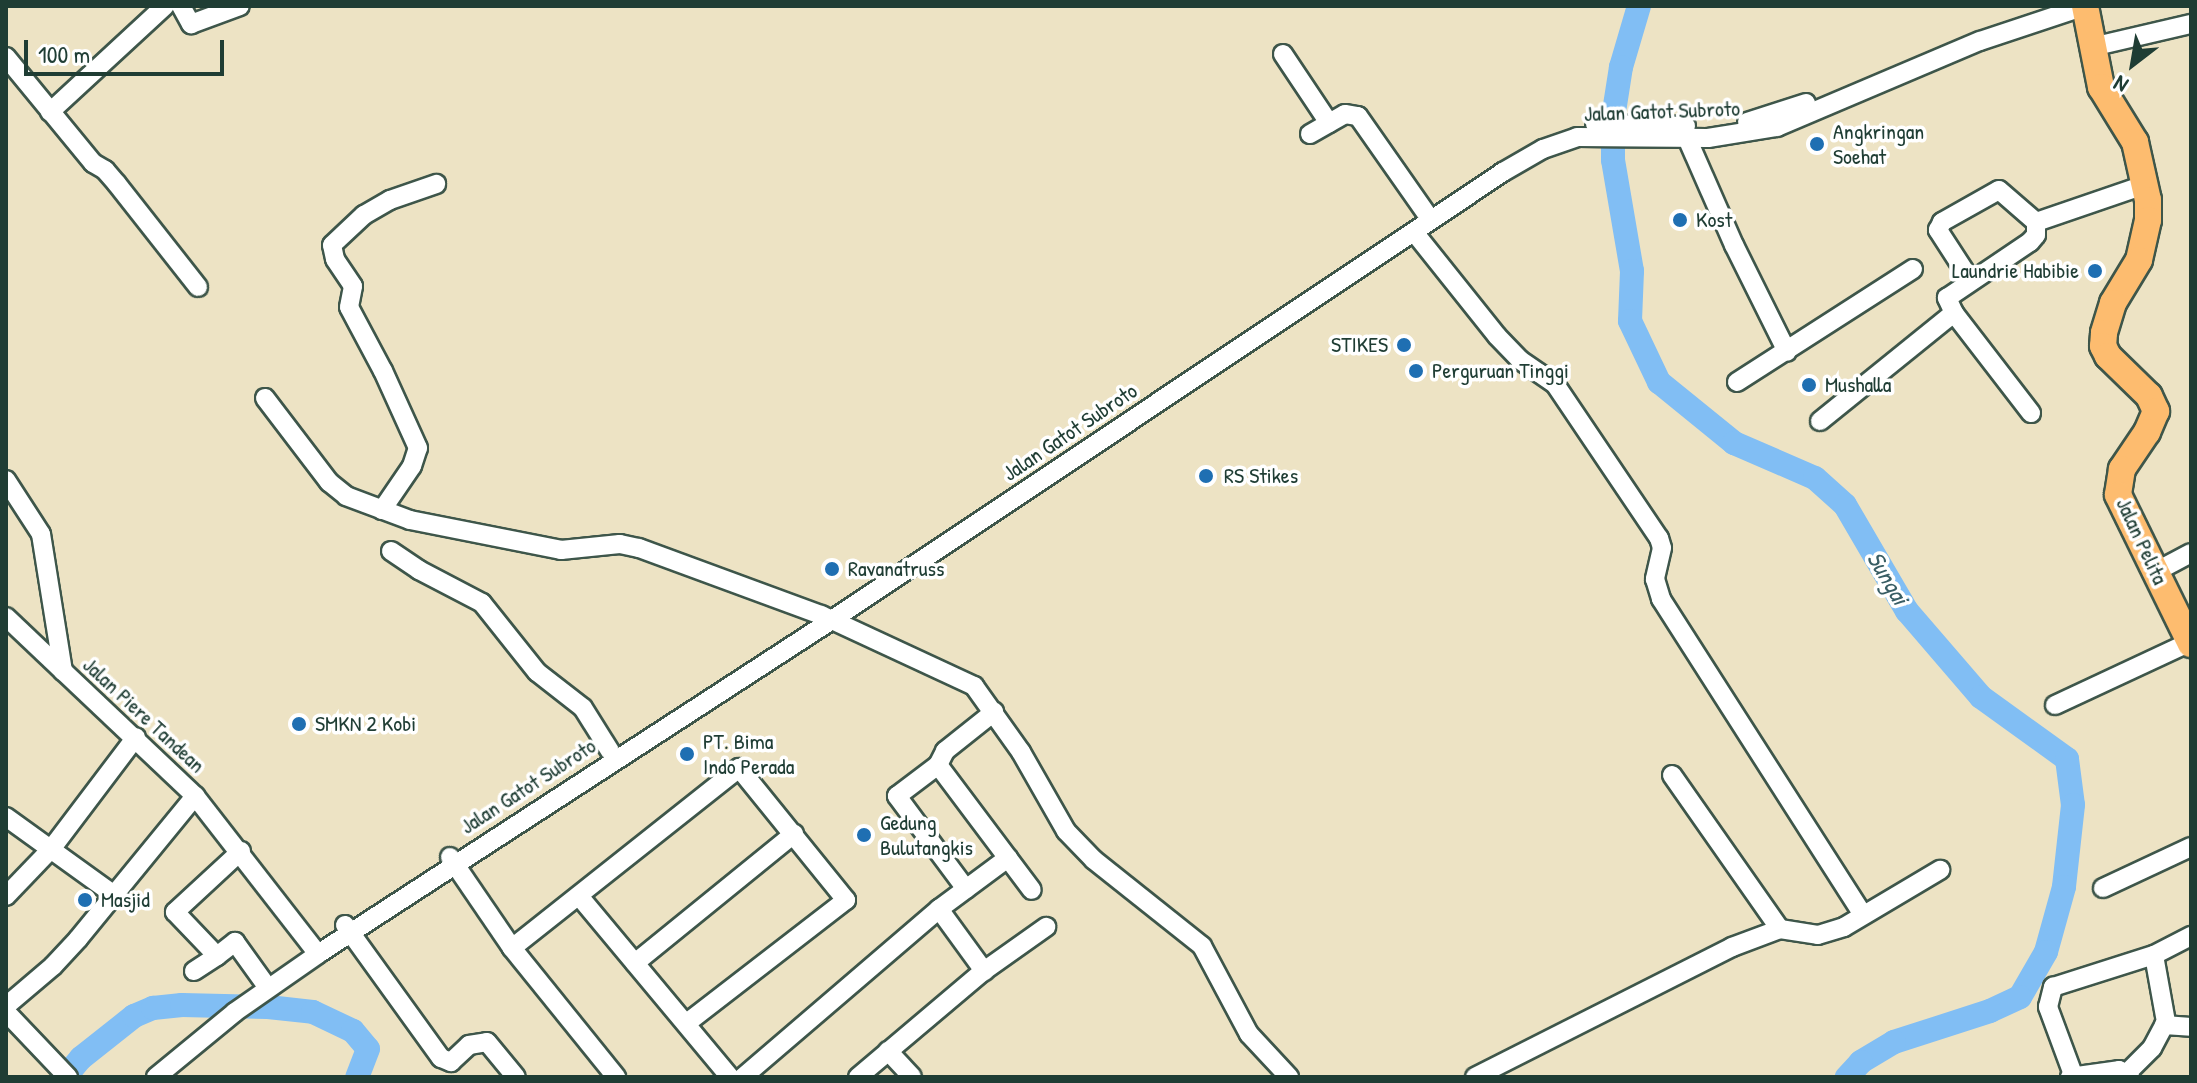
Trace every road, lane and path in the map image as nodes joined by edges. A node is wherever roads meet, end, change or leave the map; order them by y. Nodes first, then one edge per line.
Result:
1 (181, 6) edge
2 (240, 6) edge
3 (2044, 6) edge
4 (2085, 6) edge
5 (154, 10) edge
6 (2191, 24) edge
7 (2092, 47) junction
8 (1283, 54) dead end
9 (6, 57) edge
10 (1858, 88) junction
11 (50, 112) junction
12 (1329, 123) junction
13 (1588, 130) junction
14 (1645, 130) junction
15 (1310, 134) dead end
16 (1687, 138) junction
17 (436, 184) dead end
18 (2147, 184) junction
19 (1426, 213) junction
20 (2036, 222) junction
21 (1414, 232) junction
22 (1913, 269) dead end
23 (1971, 281) junction
24 (198, 287) dead end
25 (1954, 313) junction
26 (1787, 352) junction
27 (1737, 382) dead end
28 (265, 398) dead end
29 (2031, 413) dead end
30 (1820, 421) dead end
31 (6, 480) edge
32 (382, 510) junction
33 (391, 551) dead end
34 (2191, 553) edge
35 (2157, 571) junction
36 (6, 617) edge
37 (826, 617) junction
38 (2191, 643) edge
39 (63, 671) junction
40 (2055, 705) dead end
41 (994, 712) junction
42 (136, 737) junction
43 (610, 751) junction
44 (938, 765) junction
45 (1672, 775) dead end
46 (195, 796) junction
47 (6, 817) edge
48 (794, 834) junction
49 (2191, 847) edge
50 (52, 848) junction
51 (241, 851) junction
52 (1008, 858) junction
53 (452, 860) junction
54 (1940, 870) dead end
55 (2103, 888) dead end
56 (966, 889) junction
57 (1032, 890) dead end
58 (114, 895) junction
59 (6, 896) edge
60 (579, 896) junction
61 (939, 909) junction
62 (1863, 915) junction
63 (1046, 927) dead end
64 (346, 928) junction
65 (1780, 929) junction
66 (2191, 936) edge
67 (512, 948) junction
68 (314, 949) junction
69 (2154, 955) junction
70 (217, 956) junction
71 (635, 963) junction
72 (194, 971) dead end
73 (984, 971) junction
74 (261, 986) junction
75 (6, 1009) edge
76 (232, 1010) junction
77 (687, 1023) junction
78 (2164, 1025) junction
79 (2191, 1027) edge
80 (888, 1051) junction
81 (607, 1074) edge
82 (2128, 1075) edge
83 (68, 1077) edge
84 (141, 1077) edge
85 (156, 1077) edge
86 (516, 1077) edge
87 (730, 1077) edge
88 (743, 1077) edge
89 (858, 1077) edge
90 (912, 1077) edge
91 (1289, 1077) edge
92 (1475, 1077) edge
93 (2072, 1077) edge

1 - 2 street
3 - 10 street, Jalan Gatot Subroto
4 - 7 highway, Jalan Pelita
4 - 10 street, Jalan Gatot Subroto
5 - 11 street
6 - 7 street
7 - 18 highway, Jalan Pelita
8 - 12 street
9 - 11 street
10 - 14 street, Jalan Gatot Subroto
10 - 16 street, Jalan Gatot Subroto
11 - 24 street
12 - 15 street
12 - 19 street
13 - 14 street, Jalan Gatot Subroto
13 - 19 street, Jalan Gatot Subroto
13 - 21 street, Jalan Gatot Subroto
14 - 16 street, Jalan Gatot Subroto
16 - 26 street
17 - 32 street
18 - 20 street
18 - 35 highway, Jalan Pelita
19 - 37 street, Jalan Gatot Subroto
20 - 23 street
20 - 23 street
21 - 37 street, Jalan Gatot Subroto
21 - 62 street
22 - 26 street
23 - 25 street
25 - 29 street
25 - 30 street
26 - 27 street
28 - 32 street
31 - 39 street, Jalan Piere Tandean
32 - 37 street
33 - 43 street
34 - 35 street
35 - 38 highway, Jalan Pelita
36 - 39 street
37 - 41 street
37 - 43 street, Jalan Gatot Subroto
37 - 53 street, Jalan Gatot Subroto
38 - 40 street
39 - 42 street, Jalan Piere Tandean
41 - 44 street
41 - 91 street
42 - 46 street, Jalan Piere Tandean
42 - 50 street
43 - 53 street, Jalan Gatot Subroto
44 - 52 street
44 - 56 street
45 - 65 street
46 - 51 street, Jalan Piere Tandean
46 - 58 street
47 - 50 street
48 - 60 street
48 - 71 street
48 - 77 street
49 - 55 street
50 - 58 street
50 - 59 street
51 - 68 street, Jalan Piere Tandean
51 - 70 street
52 - 56 street
52 - 57 street
53 - 64 street, Jalan Gatot Subroto
53 - 67 street
54 - 62 street
56 - 61 street
58 - 75 street
60 - 67 street
60 - 71 street
61 - 73 street
61 - 88 street
62 - 65 street
63 - 73 street
64 - 68 street, Jalan Gatot Subroto
64 - 86 street
65 - 92 street
66 - 69 street
67 - 81 street
68 - 74 street, Jalan Gatot Subroto
69 - 78 street
69 - 93 street
70 - 72 street
70 - 74 street
71 - 77 street
73 - 80 street
74 - 76 street, Jalan Gatot Subroto
75 - 83 street
76 - 84 street, Jalan Gatot Subroto
76 - 85 street, Jalan Gatot Subroto
77 - 87 street
78 - 79 street
78 - 82 street
80 - 89 street
80 - 90 street
82 - 93 street

